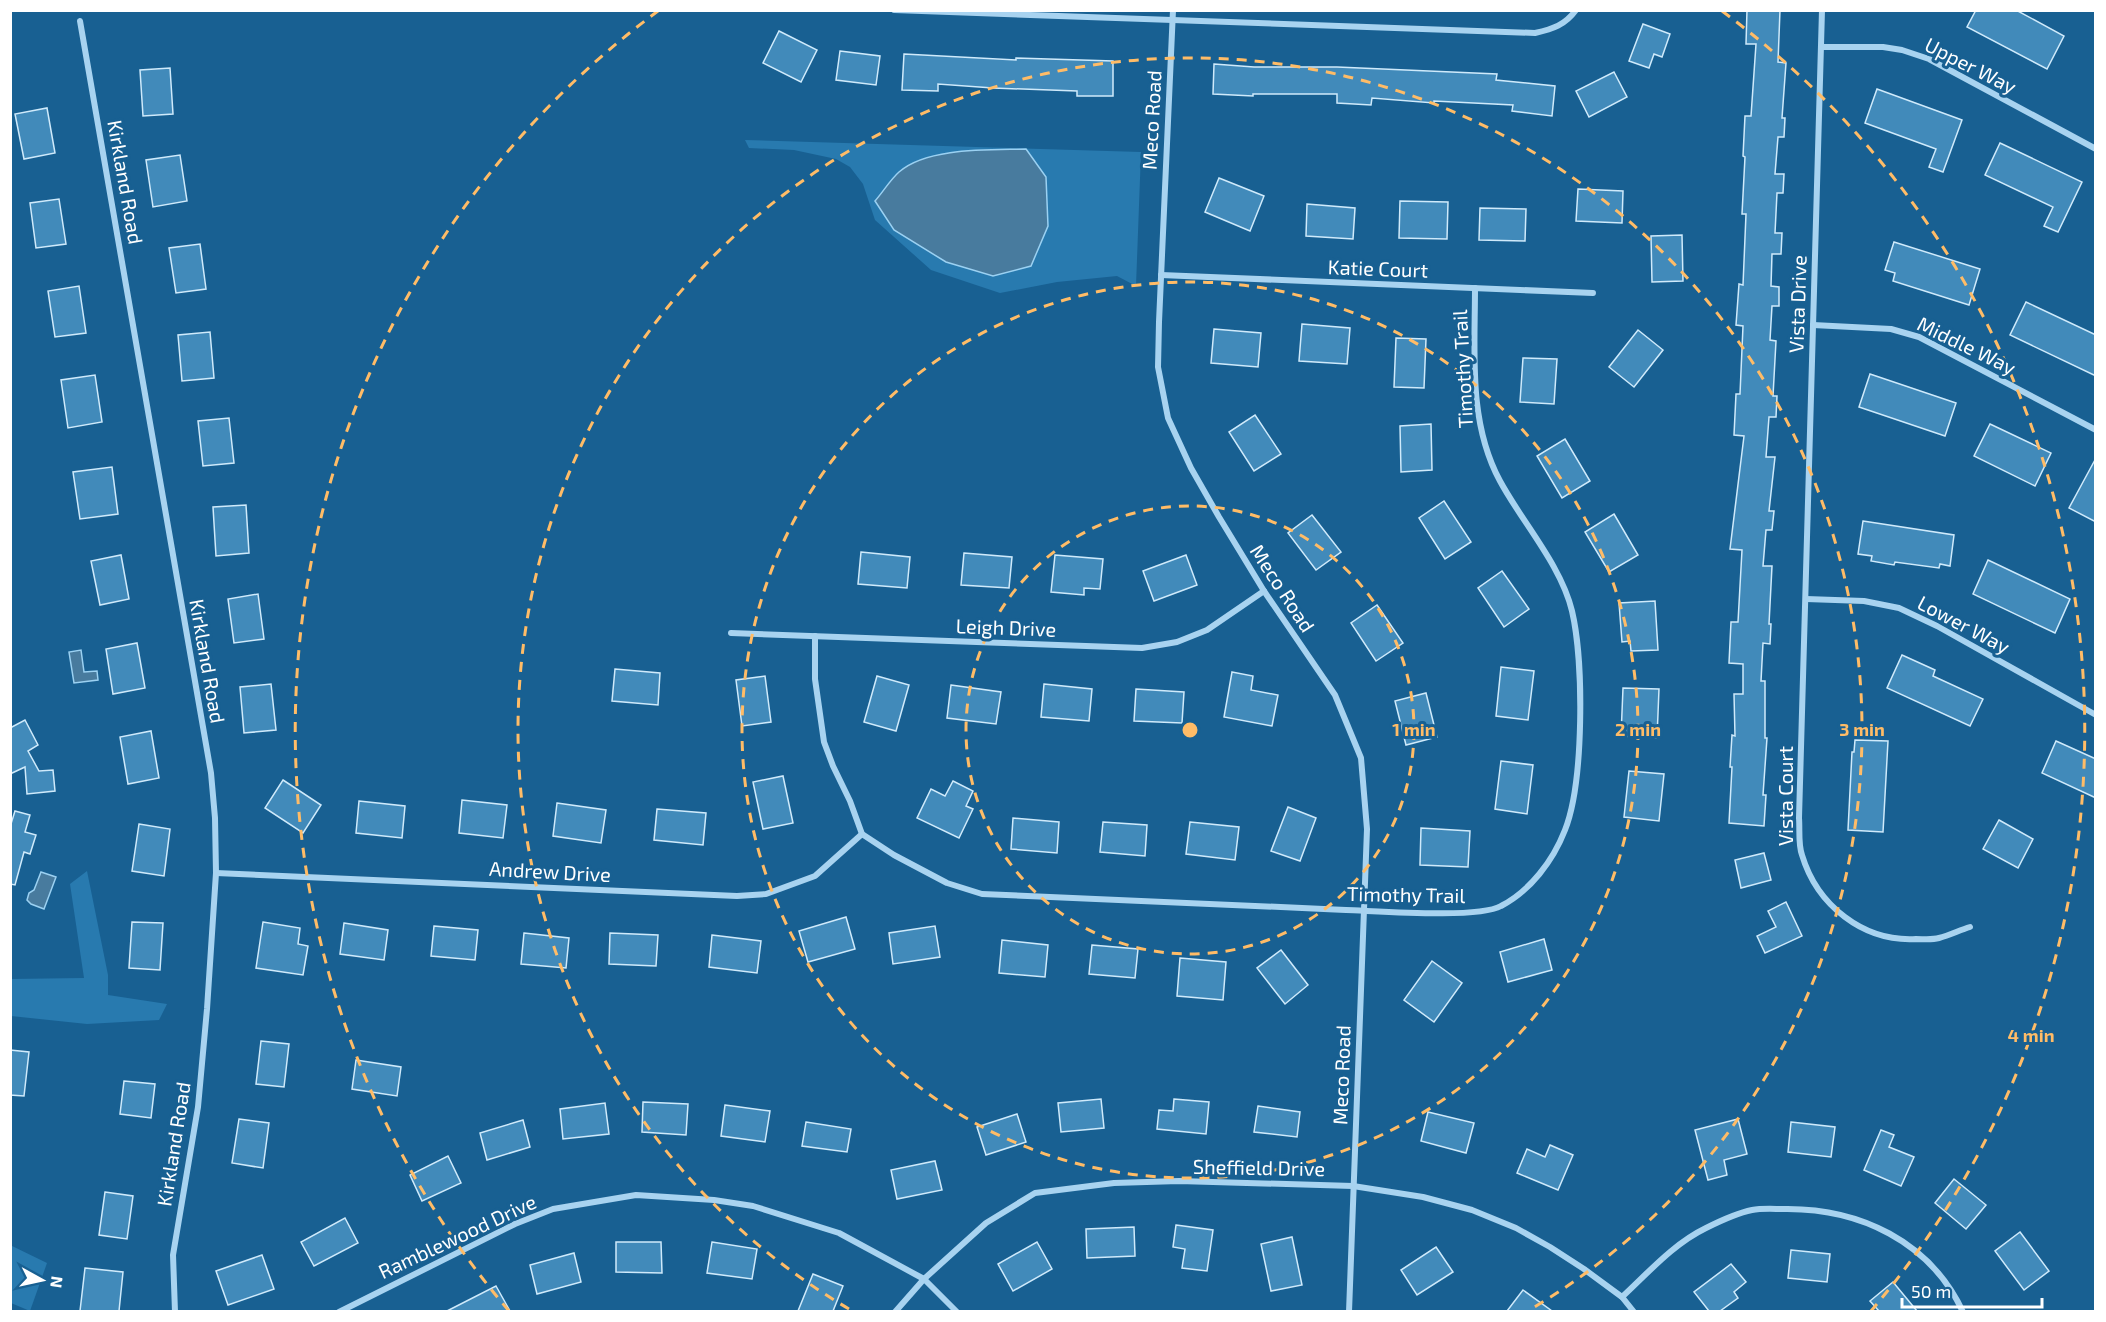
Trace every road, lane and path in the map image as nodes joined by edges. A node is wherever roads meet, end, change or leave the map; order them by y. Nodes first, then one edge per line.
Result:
1 (894, 10) edge
2 (1173, 10) edge
3 (1576, 10) edge
4 (1822, 10) edge
5 (80, 21) dead end
6 (1172, 21) junction
7 (1821, 47) junction
8 (2096, 148) edge
9 (1161, 275) junction
10 (1475, 288) junction
11 (1593, 293) dead end
12 (1813, 325) junction
13 (2096, 430) edge
14 (1264, 591) junction
15 (1806, 599) junction
16 (731, 633) dead end
17 (815, 636) junction
18 (2096, 715) edge
19 (862, 834) junction
20 (216, 873) junction
21 (1364, 911) junction
22 (1970, 927) dead end
23 (1353, 1186) junction
24 (924, 1279) junction
25 (1622, 1297) junction
26 (175, 1311) edge
27 (339, 1311) edge
28 (895, 1311) edge
29 (957, 1311) edge
30 (1349, 1311) edge
31 (1634, 1311) edge
32 (1963, 1311) edge

1 - 6 street
2 - 6 street, Meco Road
3 - 6 street
4 - 7 street, Vista Drive
5 - 20 street, Kirkland Road
6 - 9 street, Meco Road
7 - 8 street, Upper Way
7 - 12 street, Vista Drive
9 - 10 street, Katie Court
9 - 14 street, Meco Road
10 - 11 street, Katie Court
10 - 21 street, Timothy Trail
12 - 13 street, Middle Way
12 - 15 street, Vista Drive
14 - 17 street, Leigh Drive
14 - 21 street, Meco Road
15 - 18 street, Lower Way
15 - 22 street, Vista Court
16 - 17 street, Leigh Drive
17 - 19 street
19 - 20 street, Andrew Drive
19 - 21 street, Timothy Trail
20 - 26 street, Kirkland Road
21 - 23 street, Meco Road
23 - 24 street, Sheffield Drive
23 - 25 street, Sheffield Drive
23 - 30 street, Meco Road
24 - 27 street, Ramblewood Drive
24 - 28 street, Sheffield Drive
24 - 29 street, Ramblewood Drive
25 - 31 street, Sheffield Drive
25 - 32 street

